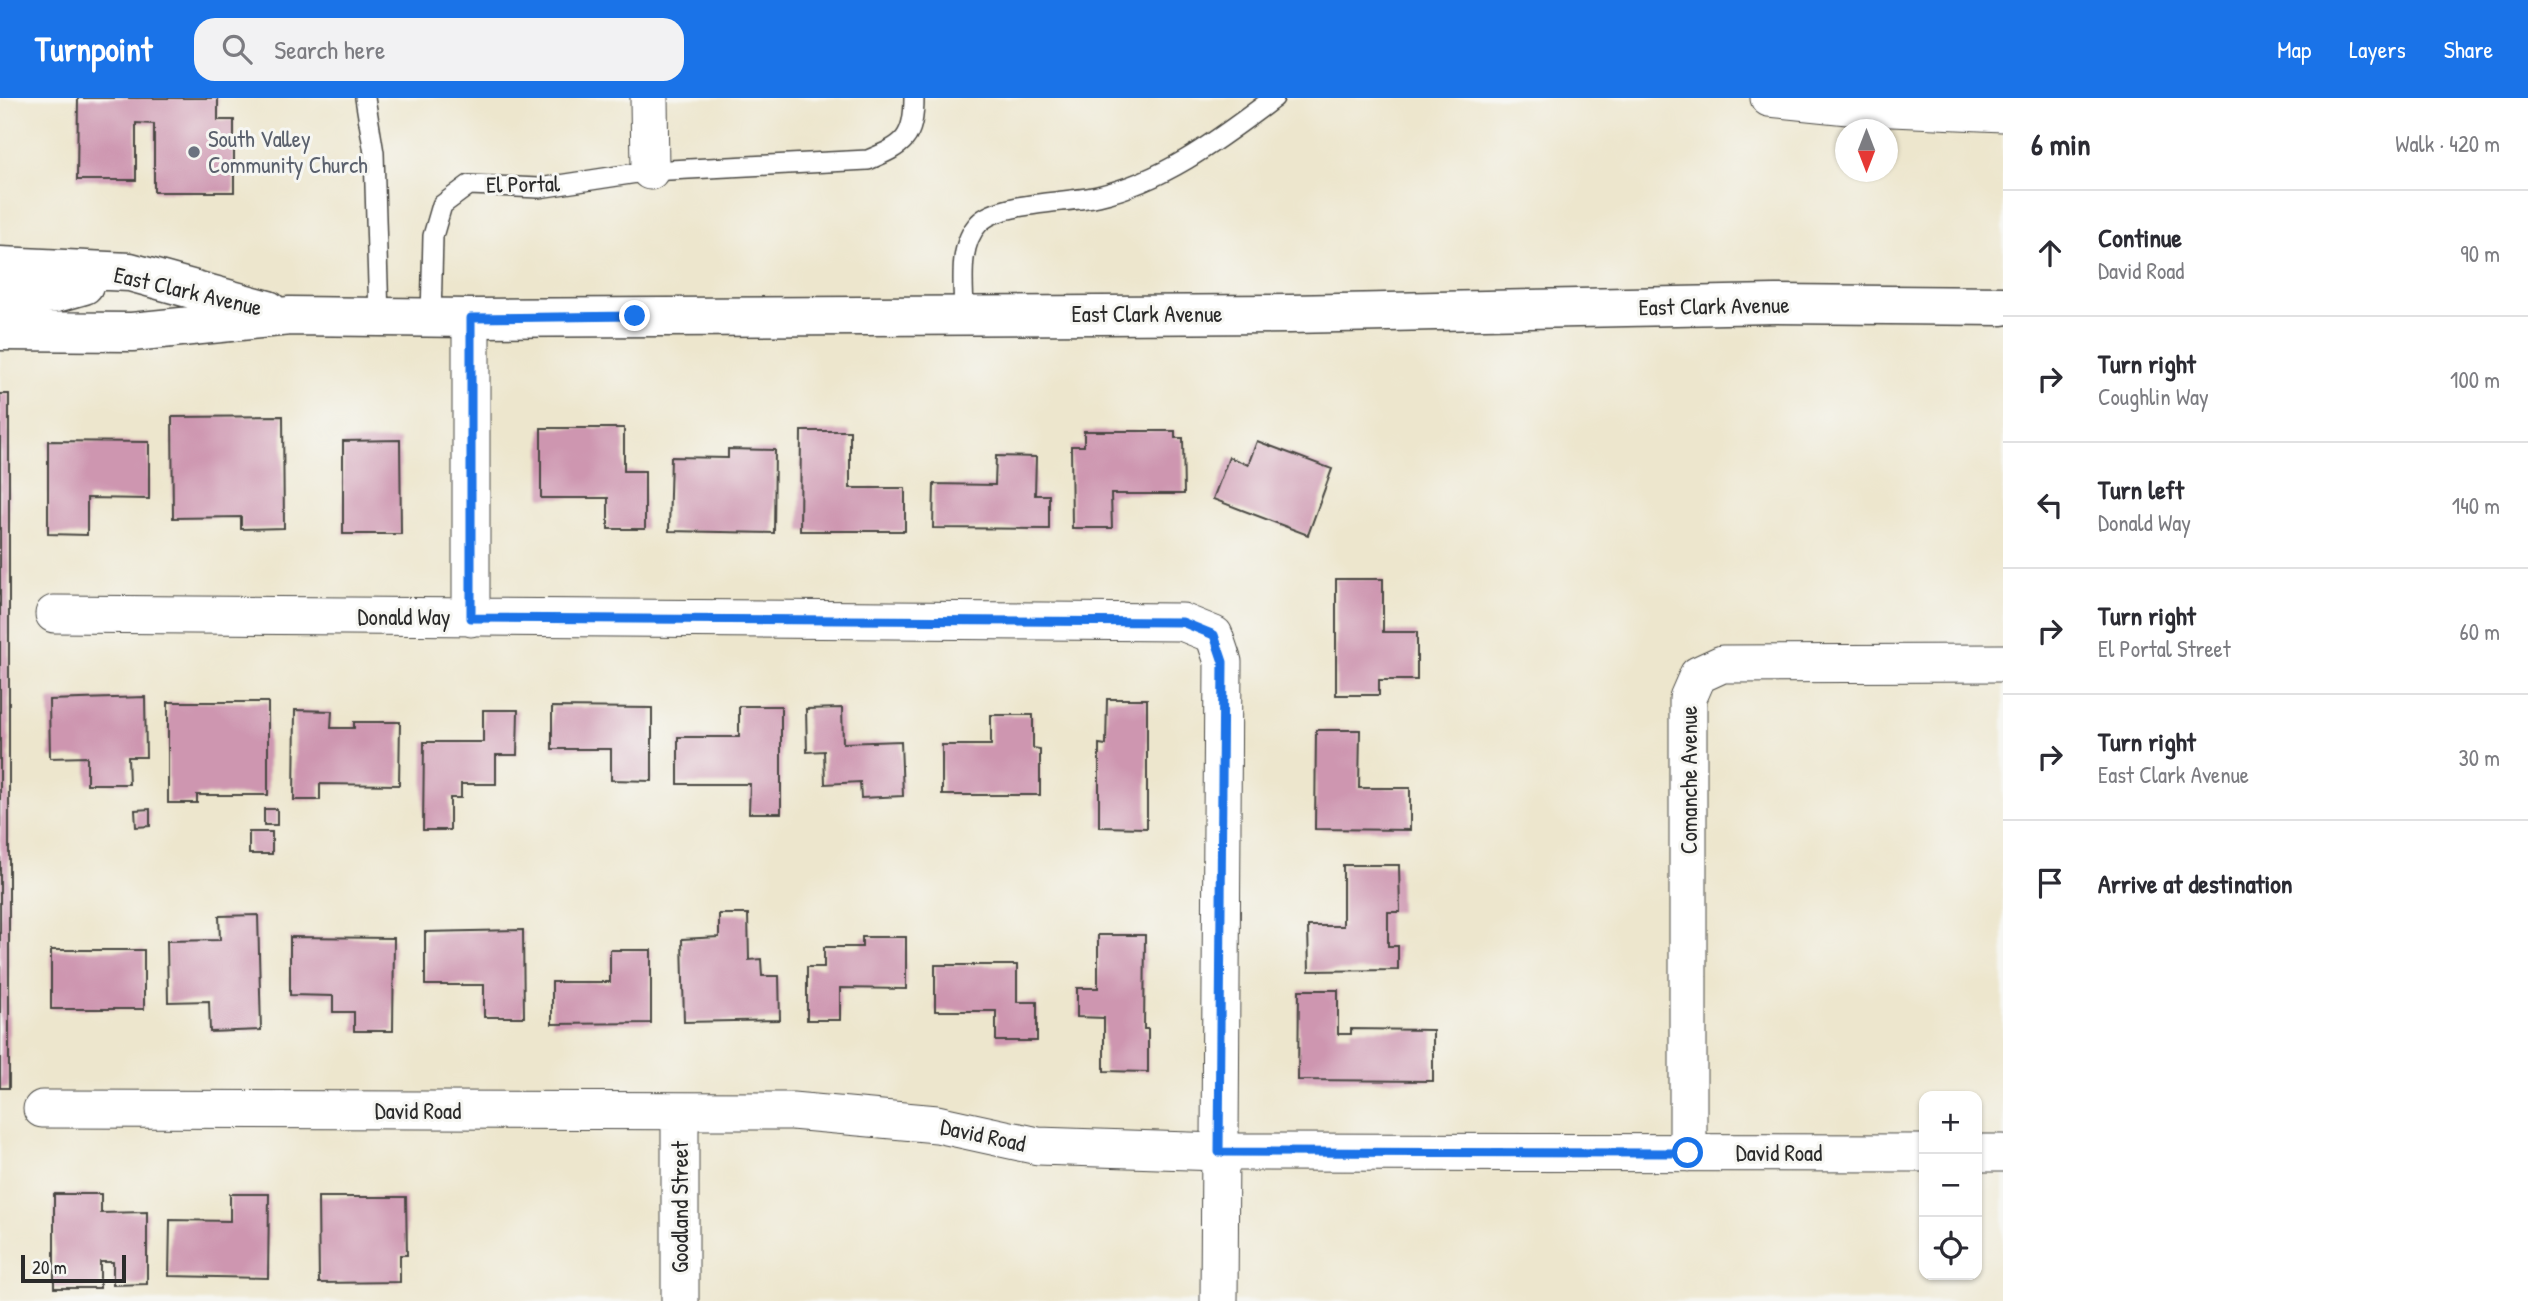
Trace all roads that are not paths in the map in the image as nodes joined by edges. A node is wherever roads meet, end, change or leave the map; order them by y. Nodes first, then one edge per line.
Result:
1 (365, 98) edge
2 (649, 98) edge
3 (914, 98) edge
4 (1275, 98) edge
5 (1769, 98) edge
6 (1962, 105) edge
7 (2003, 113) edge
8 (650, 171) junction
9 (0, 266) edge
10 (130, 272) junction
11 (0, 296) edge
12 (2003, 306) edge
13 (964, 315) junction
14 (290, 316) junction
15 (379, 317) junction
16 (431, 318) junction
17 (471, 318) junction
18 (0, 331) edge
19 (54, 614) dead end
20 (471, 618) junction
21 (2003, 663) edge
22 (42, 1109) dead end
23 (680, 1112) junction
24 (1219, 1152) junction
25 (1688, 1153) junction
26 (1919, 1153) edge
27 (1982, 1153) edge
28 (2003, 1153) edge
29 (680, 1301) edge
30 (1219, 1301) edge

1 - 15 lane
2 - 8 street
3 - 8 lane, El Portal
4 - 13 lane
5 - 6 street
6 - 7 street
8 - 16 lane, El Portal
9 - 10 main road, East Clark Avenue
10 - 11 main road
10 - 14 main road, East Clark Avenue
12 - 13 main road, East Clark Avenue
13 - 17 main road, East Clark Avenue
14 - 15 main road, East Clark Avenue
14 - 18 main road, East Clark Avenue
15 - 16 main road, East Clark Avenue
16 - 17 main road, East Clark Avenue
17 - 20 street
19 - 20 street, Donald Way
20 - 24 street, Donald Way
21 - 25 street, Comanche Avenue
22 - 23 street, David Road
23 - 24 street, David Road
23 - 29 street, Goodland Street
24 - 25 street, David Road
24 - 30 street
25 - 26 street, David Road
27 - 28 street

